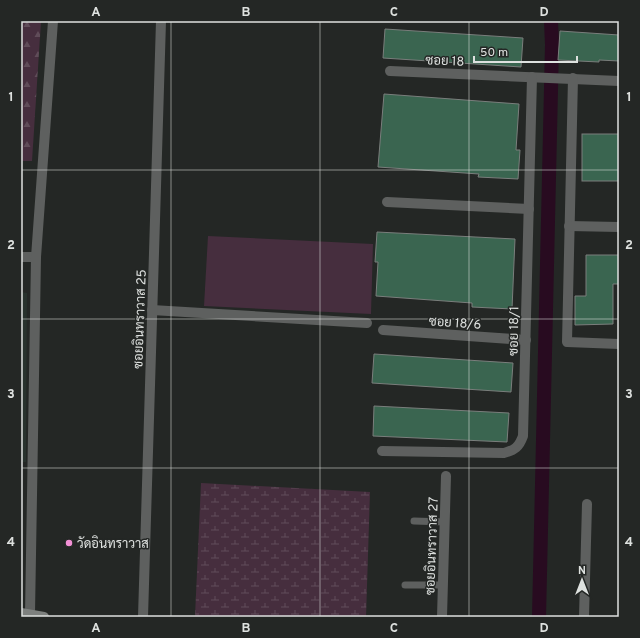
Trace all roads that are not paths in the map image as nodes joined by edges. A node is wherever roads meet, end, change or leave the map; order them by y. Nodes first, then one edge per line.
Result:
1 (53, 21) edge
2 (161, 21) edge
3 (390, 71) dead end
4 (537, 77) junction
5 (569, 78) junction
6 (619, 81) edge
7 (387, 202) dead end
8 (529, 209) junction
9 (569, 226) junction
10 (619, 227) edge
11 (21, 257) edge
12 (36, 257) junction
13 (152, 310) junction
14 (367, 323) dead end
15 (383, 330) dead end
16 (526, 340) junction
17 (619, 344) edge
18 (382, 451) dead end
19 (446, 476) dead end
20 (587, 504) dead end
21 (414, 521) dead end
22 (445, 522) junction
23 (405, 585) dead end
24 (443, 585) junction
25 (25, 614) edge
26 (44, 617) edge
27 (143, 617) edge
28 (442, 617) edge
29 (584, 617) edge

1 - 12 street
2 - 13 street, ซอยอินทราวาส 25
3 - 4 street, ซอย 18
4 - 5 street, ซอย 18
4 - 8 street, ซอย 18/1
5 - 6 street, ซอย 18
5 - 9 street
7 - 8 street
8 - 16 street, ซอย 18/1
9 - 10 street
9 - 17 street
11 - 12 street
12 - 25 street
13 - 14 street
13 - 27 street, ซอยอินทราวาส 25
15 - 16 street, ซอย 18/6
16 - 18 street, ซอย 18/1
19 - 22 street, ซอยอินทราวาส 27
20 - 29 street
21 - 22 lane
22 - 24 street, ซอยอินทราวาส 27
23 - 24 lane
24 - 28 street, ซอยอินทราวาส 27
25 - 26 street

